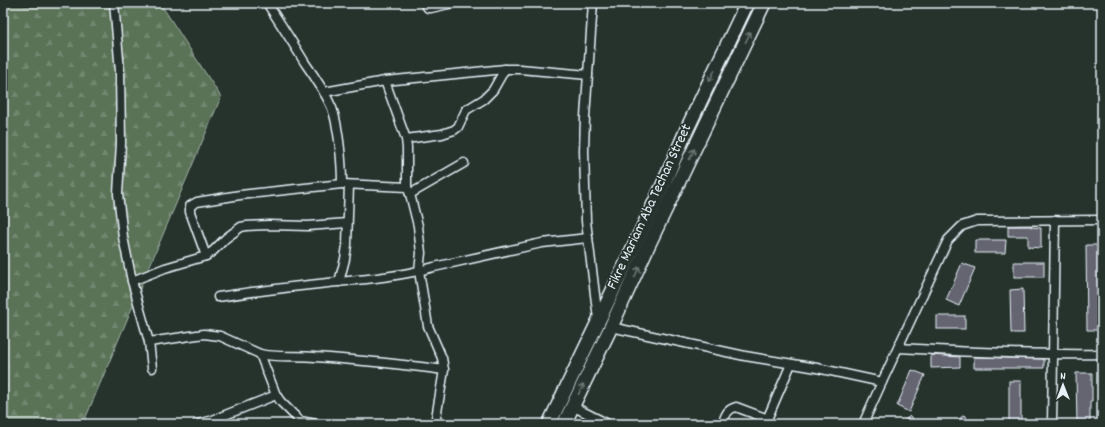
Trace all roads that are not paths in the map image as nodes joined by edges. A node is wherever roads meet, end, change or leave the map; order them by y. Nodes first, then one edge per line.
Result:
1 (114, 3) edge
2 (267, 3) edge
3 (275, 3) edge
4 (424, 3) edge
5 (453, 3) edge
6 (593, 3) edge
7 (747, 3) edge
8 (764, 3) edge
9 (276, 16) junction
10 (505, 69) junction
11 (588, 75) junction
12 (385, 82) junction
13 (324, 92) junction
14 (406, 139) junction
15 (464, 163) dead end
16 (345, 185) junction
17 (408, 191) junction
18 (1055, 220) junction
19 (1102, 220) edge
20 (347, 223) junction
21 (588, 238) junction
22 (206, 256) junction
23 (419, 271) junction
24 (132, 281) junction
25 (339, 282) junction
26 (218, 297) dead end
27 (598, 322) junction
28 (611, 327) junction
29 (149, 342) junction
30 (898, 348) junction
31 (260, 354) junction
32 (1102, 354) edge
33 (1052, 355) junction
34 (791, 364) junction
35 (152, 368) dead end
36 (444, 370) junction
37 (882, 382) junction
38 (276, 394) junction
39 (572, 406) junction
40 (766, 421) edge
41 (300, 422) edge
42 (197, 424) edge
43 (316, 424) edge
44 (435, 424) edge
45 (549, 424) edge
46 (564, 424) edge
47 (608, 424) edge
48 (722, 424) edge
49 (863, 424) edge
50 (1052, 424) edge

1 - 24 street
2 - 9 street
3 - 9 street
4 - 5 street
6 - 11 street
7 -> 27 main road, Fikre Mariam Aba Techan Street
28 -> 8 main road, Fikre Mariam Aba Techan Street
9 - 13 street
10 - 11 street
10 - 12 street
10 - 14 street
11 - 21 street
12 - 13 street
12 - 14 street
13 - 16 street
14 - 17 street
15 - 17 street
16 - 17 street
16 - 20 street
16 - 22 street
17 - 23 street
18 - 19 street
18 - 30 street
18 - 33 street
20 - 22 street
20 - 25 street
21 - 23 street
21 - 27 street
22 - 24 street
23 - 25 street
23 - 36 street
24 - 29 street
25 - 26 street
27 - 45 main road, Fikre Mariam Aba Techan Street
28 - 34 street
39 -> 28 main road, Fikre Mariam Aba Techan Street
29 - 31 street
29 - 35 street
30 - 33 street
30 - 37 street
31 - 36 street
31 - 38 street
32 - 33 street
33 - 50 street
34 - 37 street
34 - 40 street
36 - 44 street
37 - 49 street
38 - 41 street
38 - 42 street
39 - 46 main road, Fikre Mariam Aba Techan Street
39 - 47 street
40 - 48 street
41 - 43 street

